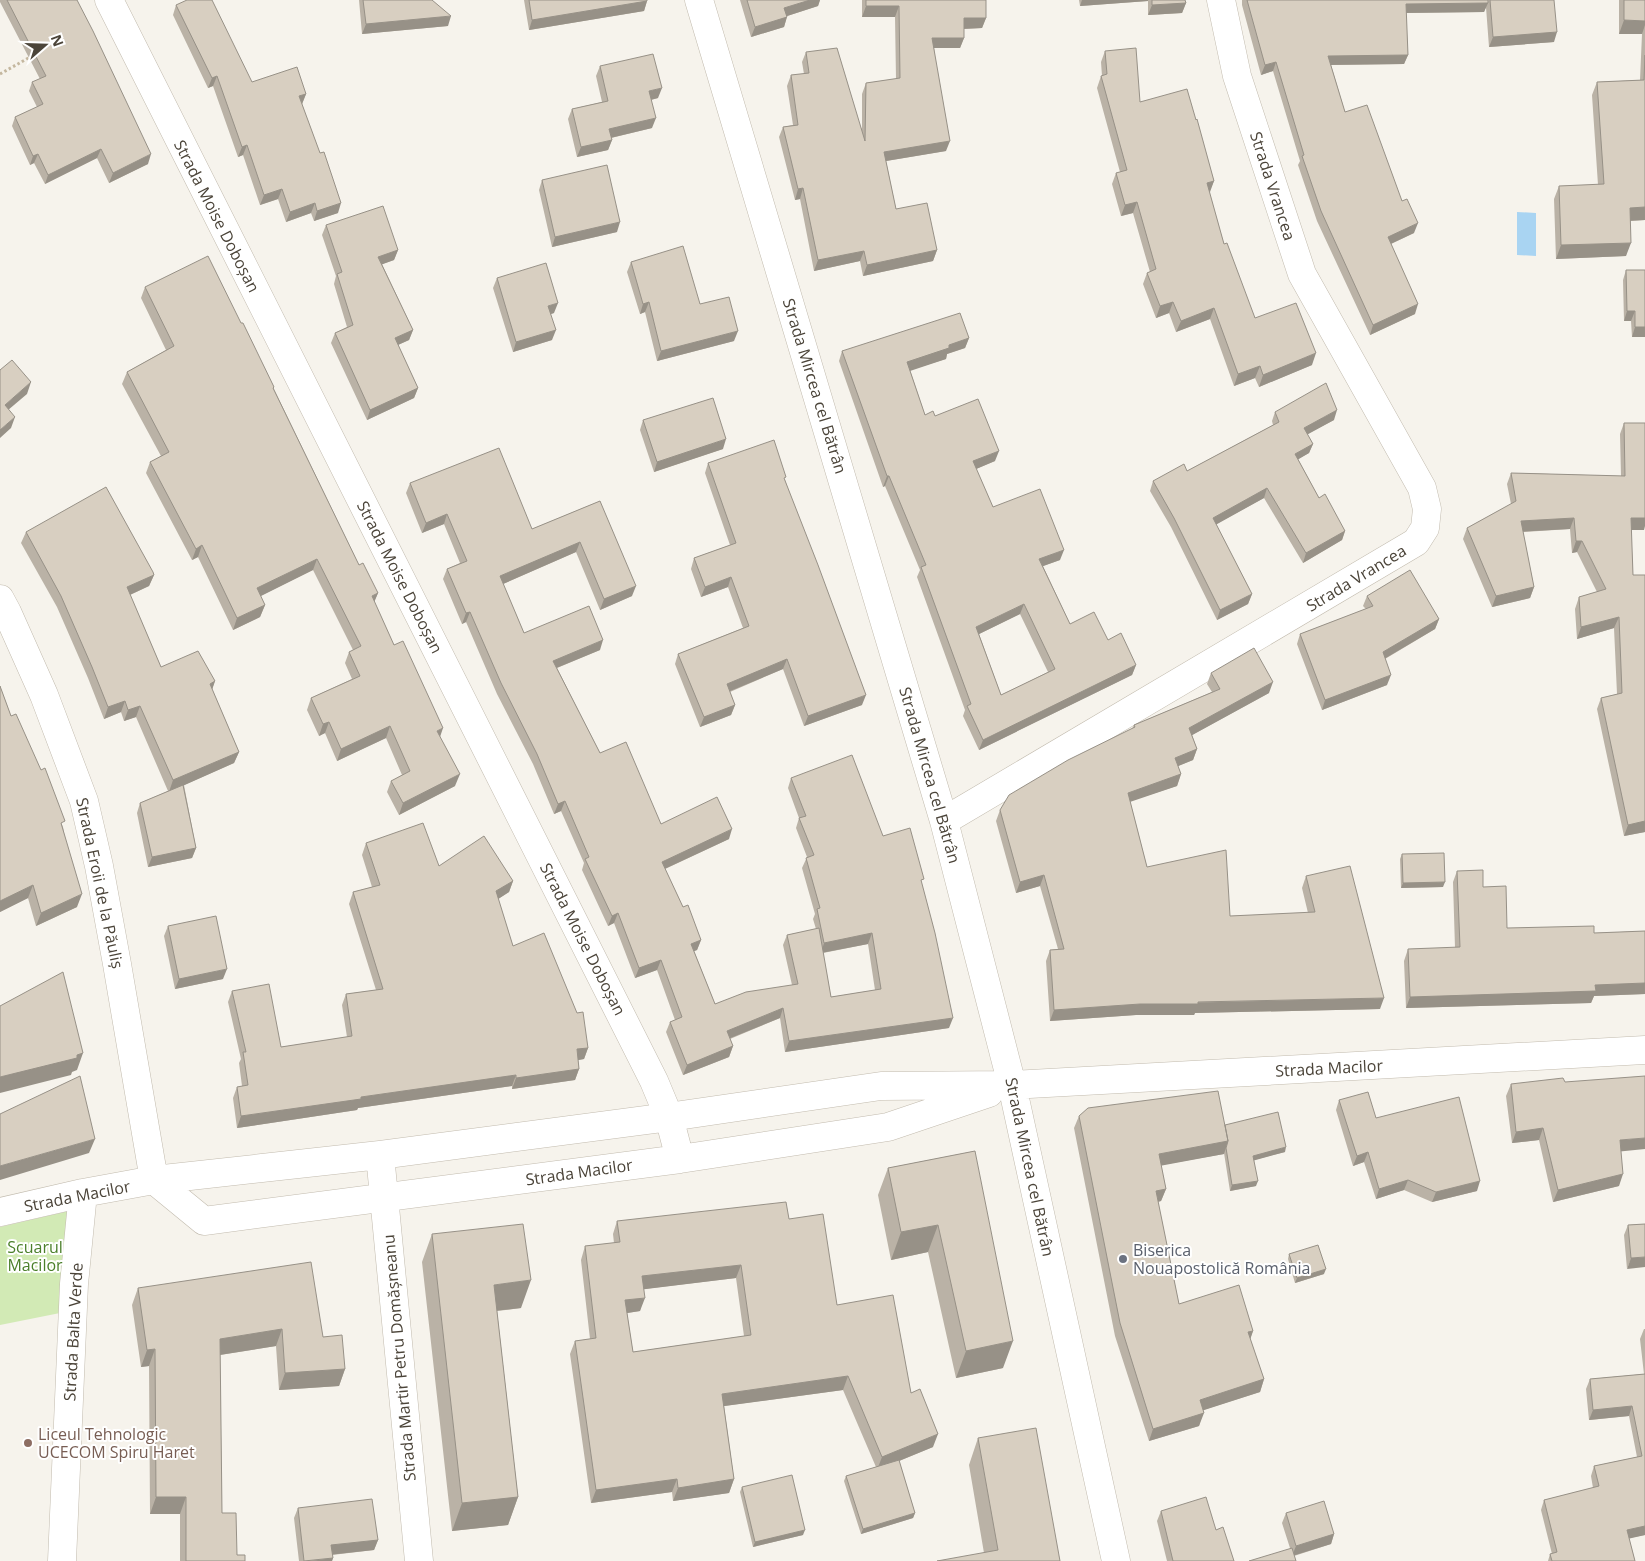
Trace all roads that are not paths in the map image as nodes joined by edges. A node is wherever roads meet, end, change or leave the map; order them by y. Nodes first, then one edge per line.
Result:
1 (109, 0) edge
2 (699, 0) edge
3 (1221, 0) edge
4 (0, 599) edge
5 (944, 821) junction
6 (1645, 1050) edge
7 (1012, 1085) junction
8 (669, 1117) junction
9 (380, 1155) junction
10 (680, 1159) junction
11 (154, 1180) junction
12 (82, 1193) junction
13 (384, 1198) junction
14 (0, 1212) edge
15 (62, 1561) edge
16 (419, 1561) edge
17 (1116, 1561) edge

1 - 8 street, Strada Moise Doboșan
2 - 5 street, Strada Mircea cel Bătrân
3 - 5 street, Strada Vrancea
4 - 11 street, Strada Eroii de la Păuliș
5 - 7 street, Strada Mircea cel Bătrân
6 - 7 street, Strada Macilor
7 - 8 street, Strada Macilor
7 - 10 street, Strada Macilor
7 - 17 street, Strada Mircea cel Bătrân
8 - 9 street, Strada Macilor
8 - 10 street, Strada Moise Doboșan
9 - 11 street, Strada Macilor
9 - 13 street, Strada Martir Petru Domășneanu
10 - 13 street, Strada Macilor
11 - 12 street, Strada Macilor
11 - 13 street, Strada Macilor
12 - 14 street, Strada Macilor
12 - 15 street, Strada Balta Verde
13 - 16 street, Strada Martir Petru Domășneanu

